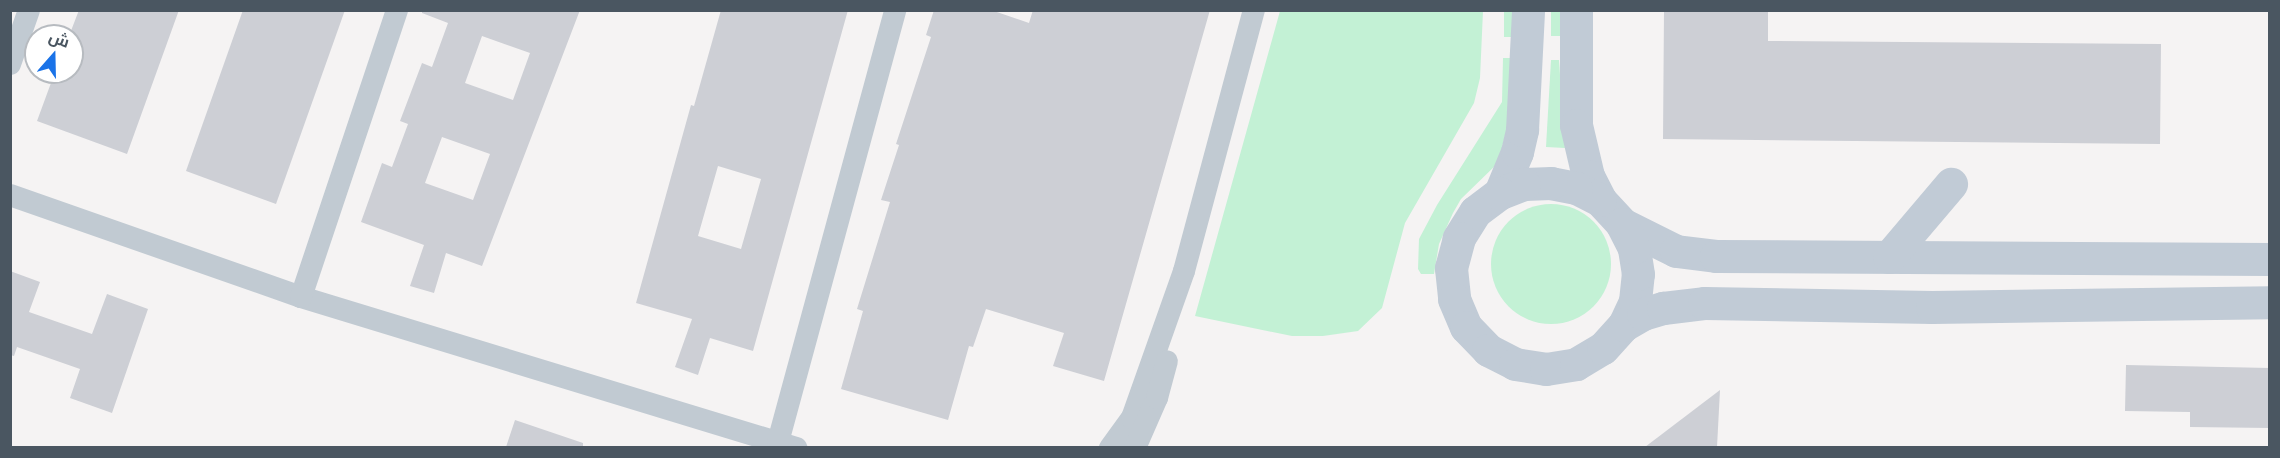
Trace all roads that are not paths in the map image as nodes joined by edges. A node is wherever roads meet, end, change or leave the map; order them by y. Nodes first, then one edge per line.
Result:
1 (29, 10) edge
2 (397, 10) edge
3 (896, 10) edge
4 (1254, 10) edge
5 (1528, 10) edge
6 (1576, 10) edge
7 (10, 64) edge
8 (1951, 184) dead end
9 (1500, 193) junction
10 (10, 195) edge
11 (1611, 212) junction
12 (1889, 258) junction
13 (2270, 259) edge
14 (1184, 271) junction
15 (301, 297) junction
16 (2270, 302) edge
17 (1624, 325) junction
18 (787, 445) edge
19 (1110, 447) edge
20 (1135, 447) edge

1 - 7 street
2 - 15 street
3 - 18 street
4 - 14 street
5 - 9 street
6 - 11 street
8 - 12 street
9 - 11 street
9 - 17 street
10 - 15 street
11 - 12 street
11 - 17 street
12 - 13 street
14 - 19 street
14 - 20 street
15 - 18 street
16 - 17 street

